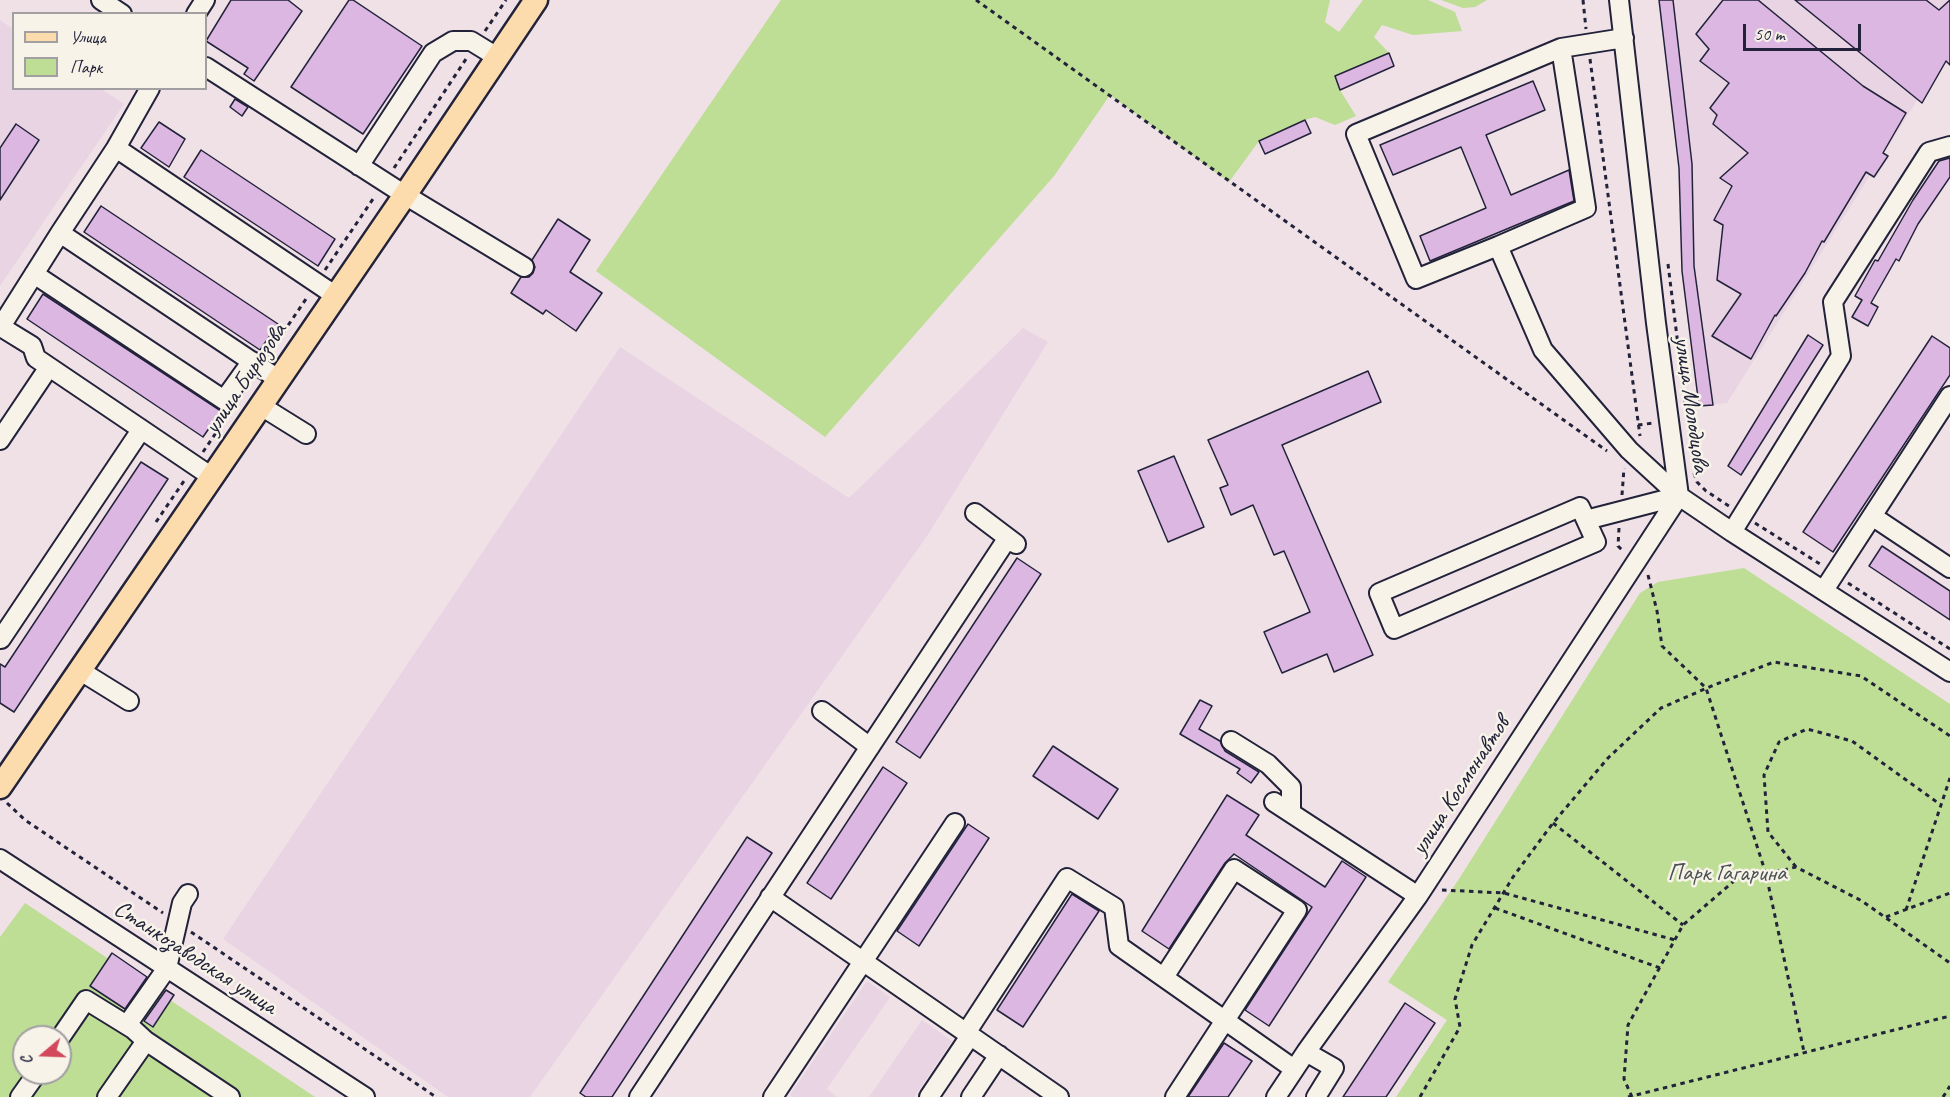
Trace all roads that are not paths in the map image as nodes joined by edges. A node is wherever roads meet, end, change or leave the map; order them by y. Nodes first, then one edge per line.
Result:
1 (101, 0) edge
2 (536, 0) edge
3 (1619, 0) edge
4 (119, 12) edge
5 (1624, 38) junction
6 (1561, 48) junction
7 (497, 57) junction
8 (207, 68) edge
9 (149, 90) edge
10 (1950, 146) edge
11 (116, 148) junction
12 (359, 166) junction
13 (405, 195) junction
14 (60, 233) junction
15 (1498, 246) junction
16 (524, 267) dead end
17 (34, 274) junction
18 (336, 296) junction
19 (0, 327) edge
20 (252, 361) junction
21 (49, 367) junction
22 (278, 380) junction
23 (1950, 396) edge
24 (261, 406) junction
25 (141, 429) junction
26 (306, 434) dead end
27 (0, 440) edge
28 (212, 477) junction
29 (1679, 496) junction
30 (975, 513) dead end
31 (1872, 516) junction
32 (1586, 520) junction
33 (1732, 532) junction
34 (1950, 568) edge
35 (1824, 590) junction
36 (0, 638) edge
37 (79, 670) junction
38 (1950, 672) edge
39 (129, 701) dead end
40 (822, 711) dead end
41 (1231, 741) dead end
42 (870, 747) junction
43 (0, 787) edge
44 (1274, 802) dead end
45 (1291, 813) junction
46 (955, 823) dead end
47 (0, 859) edge
48 (1420, 893) junction
49 (188, 894) dead end
50 (770, 897) junction
51 (863, 962) junction
52 (167, 968) junction
53 (1164, 977) junction
54 (1225, 1020) junction
55 (69, 1025) edge
56 (127, 1025) junction
57 (968, 1034) junction
58 (146, 1041) junction
59 (1306, 1052) junction
60 (999, 1055) junction
61 (1294, 1069) junction
62 (106, 1097) edge
63 (230, 1097) edge
64 (365, 1097) edge
65 (639, 1097) edge
66 (773, 1097) edge
67 (929, 1097) edge
68 (971, 1097) edge
69 (1059, 1097) edge
70 (1175, 1097) edge
71 (1276, 1097) edge
72 (1316, 1097) edge

1 - 4 street
2 - 7 main road, улица Бирюзова
3 - 5 street, улица Молодцова
5 - 6 street
5 - 29 street, улица Молодцова
6 - 15 street
6 - 15 street
7 - 12 street
7 - 13 main road, улица Бирюзова
8 - 12 street
9 - 11 street
10 - 33 street
11 - 14 street
11 - 18 street
12 - 13 street
13 - 16 street
13 - 18 main road, улица Бирюзова
14 - 17 street
14 - 20 street
15 - 29 street
17 - 19 street
17 - 20 street
18 - 22 main road, улица Бирюзова
19 - 21 street
20 - 22 street
21 - 25 street
21 - 27 street
22 - 24 main road, улица Бирюзова
23 - 31 street
24 - 26 street
24 - 28 main road, улица Бирюзова
25 - 28 street
25 - 36 street
28 - 37 main road, улица Бирюзова
29 - 32 street
29 - 33 street, улица Молодцова
29 - 48 street, улица Космонавтов
30 - 42 street
31 - 34 street
31 - 35 street
32 - 32 street
33 - 35 street, улица Молодцова
35 - 38 street, улица Молодцова
37 - 39 street
37 - 43 main road, улица Бирюзова
40 - 42 street
41 - 45 street
42 - 50 street
44 - 45 street
45 - 48 street
46 - 51 street
47 - 52 street, Станкозаводская улица
48 - 59 street, улица Космонавтов
49 - 52 street
50 - 51 street
50 - 65 street
51 - 57 street
51 - 66 street
52 - 56 street
52 - 64 street, Станкозаводская улица
53 - 54 street
53 - 54 street
53 - 57 street
54 - 61 street
54 - 70 street
55 - 56 street
56 - 58 street
57 - 60 street
57 - 67 street
58 - 62 street
58 - 63 street
59 - 61 street, улица Космонавтов
59 - 72 street
60 - 68 street
60 - 69 street
61 - 71 street, улица Космонавтов

